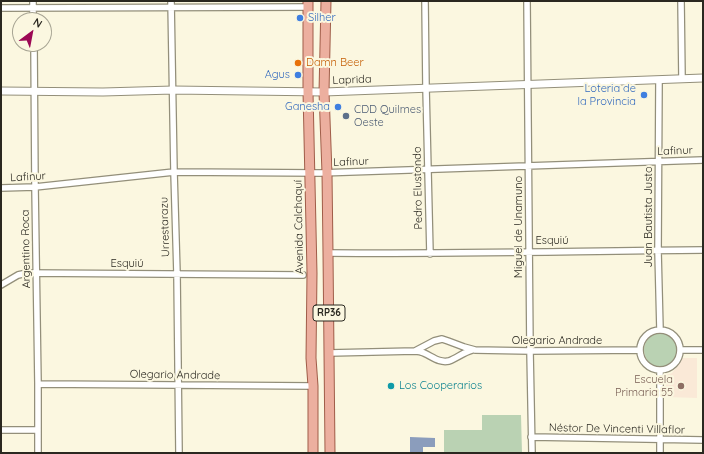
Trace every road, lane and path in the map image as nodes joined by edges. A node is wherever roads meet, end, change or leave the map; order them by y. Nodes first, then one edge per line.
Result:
1 (33, 1) edge
2 (326, 1) edge
3 (425, 1) edge
4 (527, 1) edge
5 (682, 1) edge
6 (171, 4) edge
7 (308, 4) edge
8 (1, 8) edge
9 (33, 8) junction
10 (33, 12) edge
11 (34, 52) edge
12 (703, 78) edge
13 (682, 79) junction
14 (659, 80) junction
15 (528, 85) junction
16 (426, 88) junction
17 (173, 90) junction
18 (1, 91) edge
19 (34, 91) junction
20 (308, 92) junction
21 (324, 92) junction
22 (703, 160) edge
23 (659, 161) junction
24 (528, 167) junction
25 (428, 169) junction
26 (174, 172) junction
27 (310, 173) junction
28 (327, 173) junction
29 (35, 187) junction
30 (1, 188) edge
31 (703, 250) edge
32 (658, 251) junction
33 (529, 252) junction
34 (328, 253) junction
35 (430, 254) junction
36 (36, 274) junction
37 (177, 274) junction
38 (303, 274) dead end
39 (1, 286) edge
40 (660, 330) junction
41 (475, 350) junction
42 (640, 350) junction
43 (680, 350) junction
44 (703, 350) edge
45 (415, 351) junction
46 (530, 351) junction
47 (329, 353) junction
48 (660, 370) junction
49 (38, 384) junction
50 (178, 385) junction
51 (313, 386) junction
52 (1, 430) edge
53 (38, 430) junction
54 (531, 437) junction
55 (660, 439) junction
56 (703, 440) edge
57 (38, 453) edge
58 (178, 453) edge
59 (313, 453) edge
60 (330, 453) edge
61 (532, 453) edge
62 (660, 453) edge

1 - 9 street
2 - 21 main road, RP36
3 - 16 street, Pedro Elustondo
4 - 15 street, Miguel de Unamuno
5 - 13 street
6 - 7 street
6 - 9 street
6 - 17 street, Urrestarazu
7 - 20 main road, Avenida Calchaquí / RP36
8 - 9 street
9 - 10 street
11 - 19 street, Argentino Roca
12 - 13 street, Laprida
13 - 14 street, Laprida
14 - 15 street, Laprida
14 - 23 street, Juan Bautista Justo
15 - 16 street, Laprida
15 - 24 street, Miguel de Unamuno
16 - 21 street, Laprida
16 - 25 street, Pedro Elustondo
17 - 19 street, Laprida
17 - 20 street, Laprida
17 - 26 street, Urrestarazu
18 - 19 street, Laprida
19 - 29 street, Argentino Roca
20 - 21 street, Laprida
20 - 27 main road, Avenida Calchaquí / RP36
21 - 28 main road, RP36
22 - 23 street, Lafinur
23 - 24 street, Lafinur
23 - 32 street, Juan Bautista Justo
24 - 25 street, Lafinur
24 - 33 street, Miguel de Unamuno
25 - 28 street, Lafinur
25 - 35 street, Pedro Elustondo
26 - 27 street, Lafinur
26 - 29 street, Lafinur
26 - 37 street, Urrestarazu
27 - 28 street, Lafinur
27 - 51 main road, Avenida Calchaquí / RP36
28 - 34 main road, RP36
29 - 30 street, Lafinur
29 - 36 street, Argentino Roca
31 - 32 street, Esquiú
32 - 33 street, Esquiú
32 - 40 street, Juan Bautista Justo
33 - 35 street, Esquiú
33 - 46 street, Miguel de Unamuno
34 - 35 street, Esquiú
34 - 47 main road, RP36
36 - 37 street, Esquiú
36 - 39 street, Esquiú
36 - 49 street, Argentino Roca
37 - 38 street, Esquiú
37 - 50 street, Urrestarazu
40 - 42 street
40 - 43 street
41 - 45 street, Olegario Andrade
41 - 45 street, Olegario Andrade
41 - 46 street, Olegario Andrade
42 - 46 street, Olegario Andrade
42 - 48 street
43 - 44 street
43 - 48 street
45 - 47 street, Olegario Andrade
46 - 54 street, Miguel de Unamuno
47 - 60 main road, RP36
48 - 55 street
49 - 50 street, Olegario Andrade
49 - 53 street, Argentino Roca
50 - 51 street, Olegario Andrade
50 - 58 street, Urrestarazu
51 - 59 main road, Avenida Calchaquí / RP36
52 - 53 street
53 - 57 street, Argentino Roca
54 - 55 street, Néstor De Vincenti Villaflor
54 - 61 street, Miguel de Unamuno
55 - 56 street, Néstor De Vincenti Villaflor
55 - 62 street

